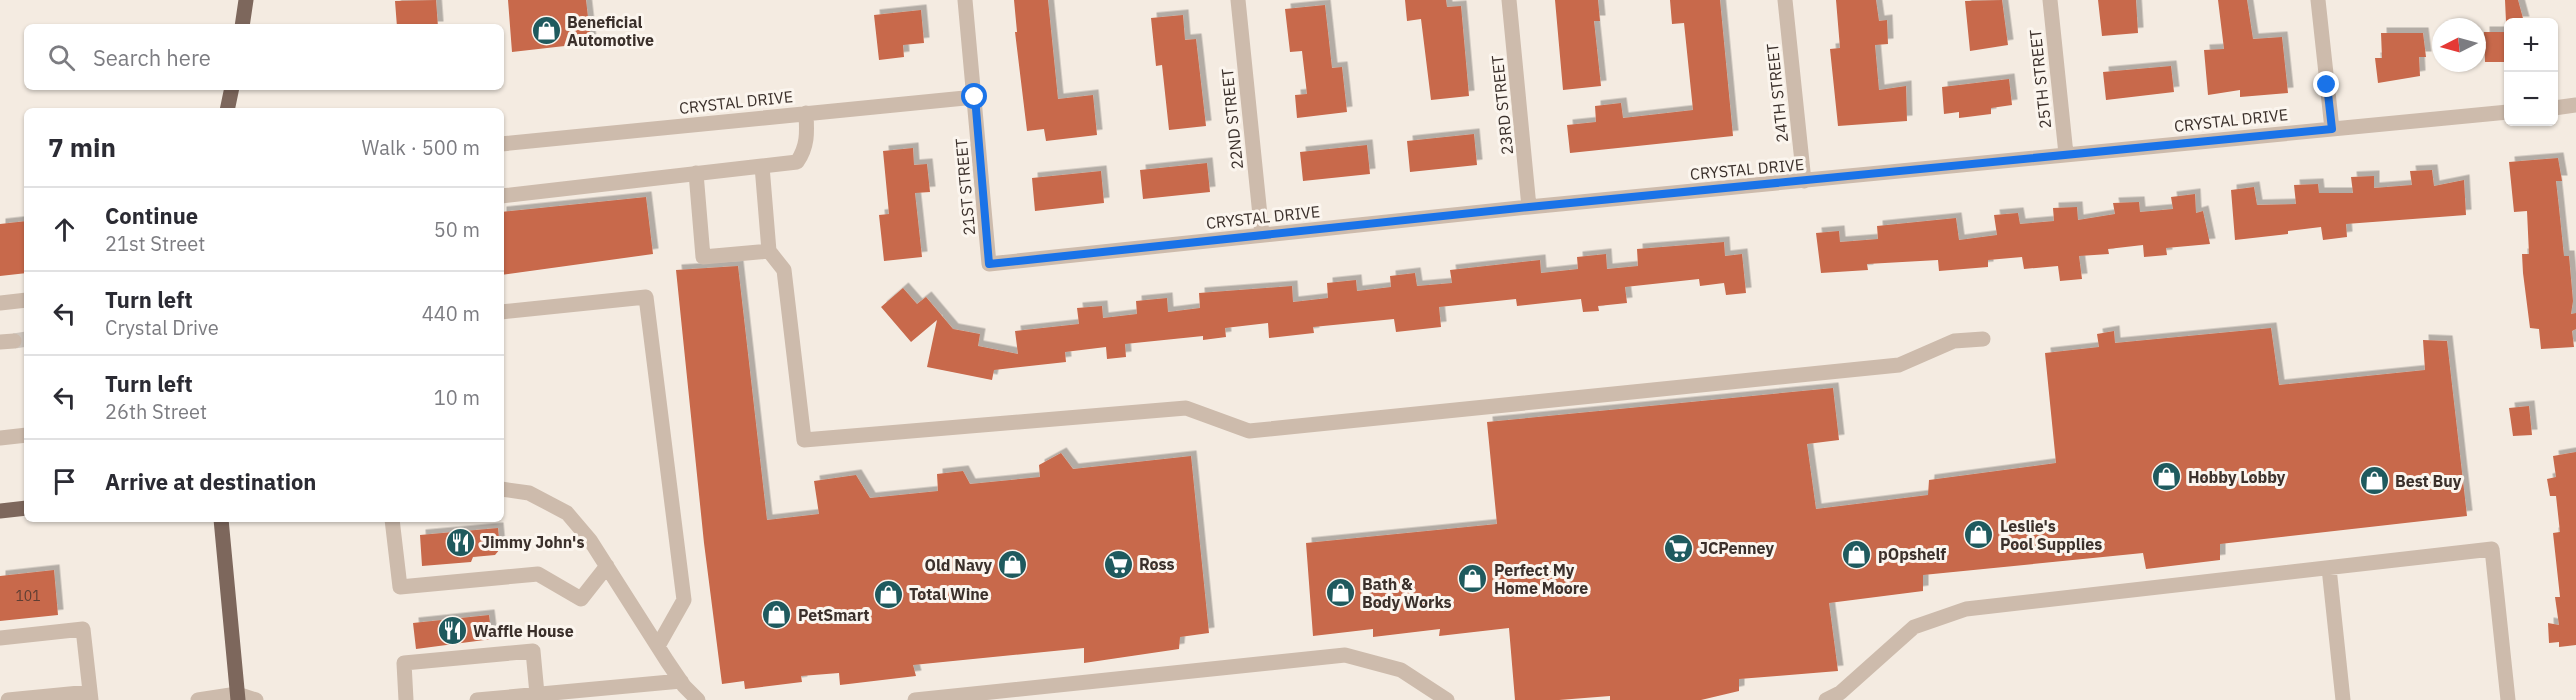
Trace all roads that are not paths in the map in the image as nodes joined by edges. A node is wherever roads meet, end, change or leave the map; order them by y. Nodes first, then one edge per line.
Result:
1 (246, 0) edge
2 (965, 0) edge
3 (1238, 0) edge
4 (1509, 0) edge
5 (1785, 0) edge
6 (2050, 0) edge
7 (2318, 0) edge
8 (242, 24) edge
9 (231, 90) edge
10 (975, 97) junction
11 (2576, 105) edge
12 (2558, 107) edge
13 (228, 108) edge
14 (2504, 112) edge
15 (806, 113) junction
16 (2332, 129) junction
17 (504, 144) edge
18 (2066, 154) junction
19 (762, 166) junction
20 (696, 173) junction
21 (1804, 181) junction
22 (504, 196) edge
23 (1529, 207) junction
24 (1262, 235) junction
25 (769, 251) junction
26 (989, 264) joint
27 (24, 300) edge
28 (0, 303) edge
29 (504, 312) edge
30 (1983, 339) dead end
31 (24, 435) edge
32 (0, 438) edge
33 (504, 489) edge
34 (24, 508) edge
35 (0, 511) edge
36 (221, 522) edge
37 (392, 522) edge
38 (607, 566) junction
39 (2329, 568) junction
40 (0, 638) edge
41 (658, 646) junction
42 (681, 681) junction
43 (631, 693) edge
44 (91, 696) edge
45 (546, 696) edge
46 (237, 697) edge
47 (499, 699) edge
48 (8, 700) edge
49 (198, 700) edge
50 (256, 700) edge
51 (406, 700) edge
52 (477, 700) edge
53 (698, 700) edge
54 (915, 700) edge
55 (1447, 700) edge
56 (1826, 700) edge
57 (2343, 700) edge
58 (2508, 700) edge

1 - 8 main road
2 - 10 street, 21ST STREET
3 - 24 street, 22ND STREET
4 - 23 street, 23RD STREET
5 - 21 street, 24TH STREET
6 - 18 street, 25TH STREET
7 - 16 street
9 - 13 main road
10 - 15 street, CRYSTAL DRIVE
10 - 26 street, 21ST STREET
11 - 12 street
14 - 16 street, CRYSTAL DRIVE
15 - 17 street, CRYSTAL DRIVE
15 - 19 street
16 - 18 street, CRYSTAL DRIVE
18 - 21 street, CRYSTAL DRIVE
19 - 20 street
19 - 25 street
20 - 22 street
20 - 25 street
21 - 23 street, CRYSTAL DRIVE
23 - 24 street, CRYSTAL DRIVE
24 - 26 street, CRYSTAL DRIVE
25 - 30 street
27 - 28 street
29 - 41 street
31 - 32 street
33 - 38 street
34 - 35 main road
36 - 46 main road
37 - 38 street
38 - 41 street
39 - 56 street
39 - 57 street
39 - 58 street
40 - 44 street
41 - 42 street
42 - 43 street
42 - 53 street
43 - 45 street
44 - 48 street
45 - 47 street
45 - 51 street
46 - 49 street
46 - 50 street
47 - 52 street
54 - 55 street

